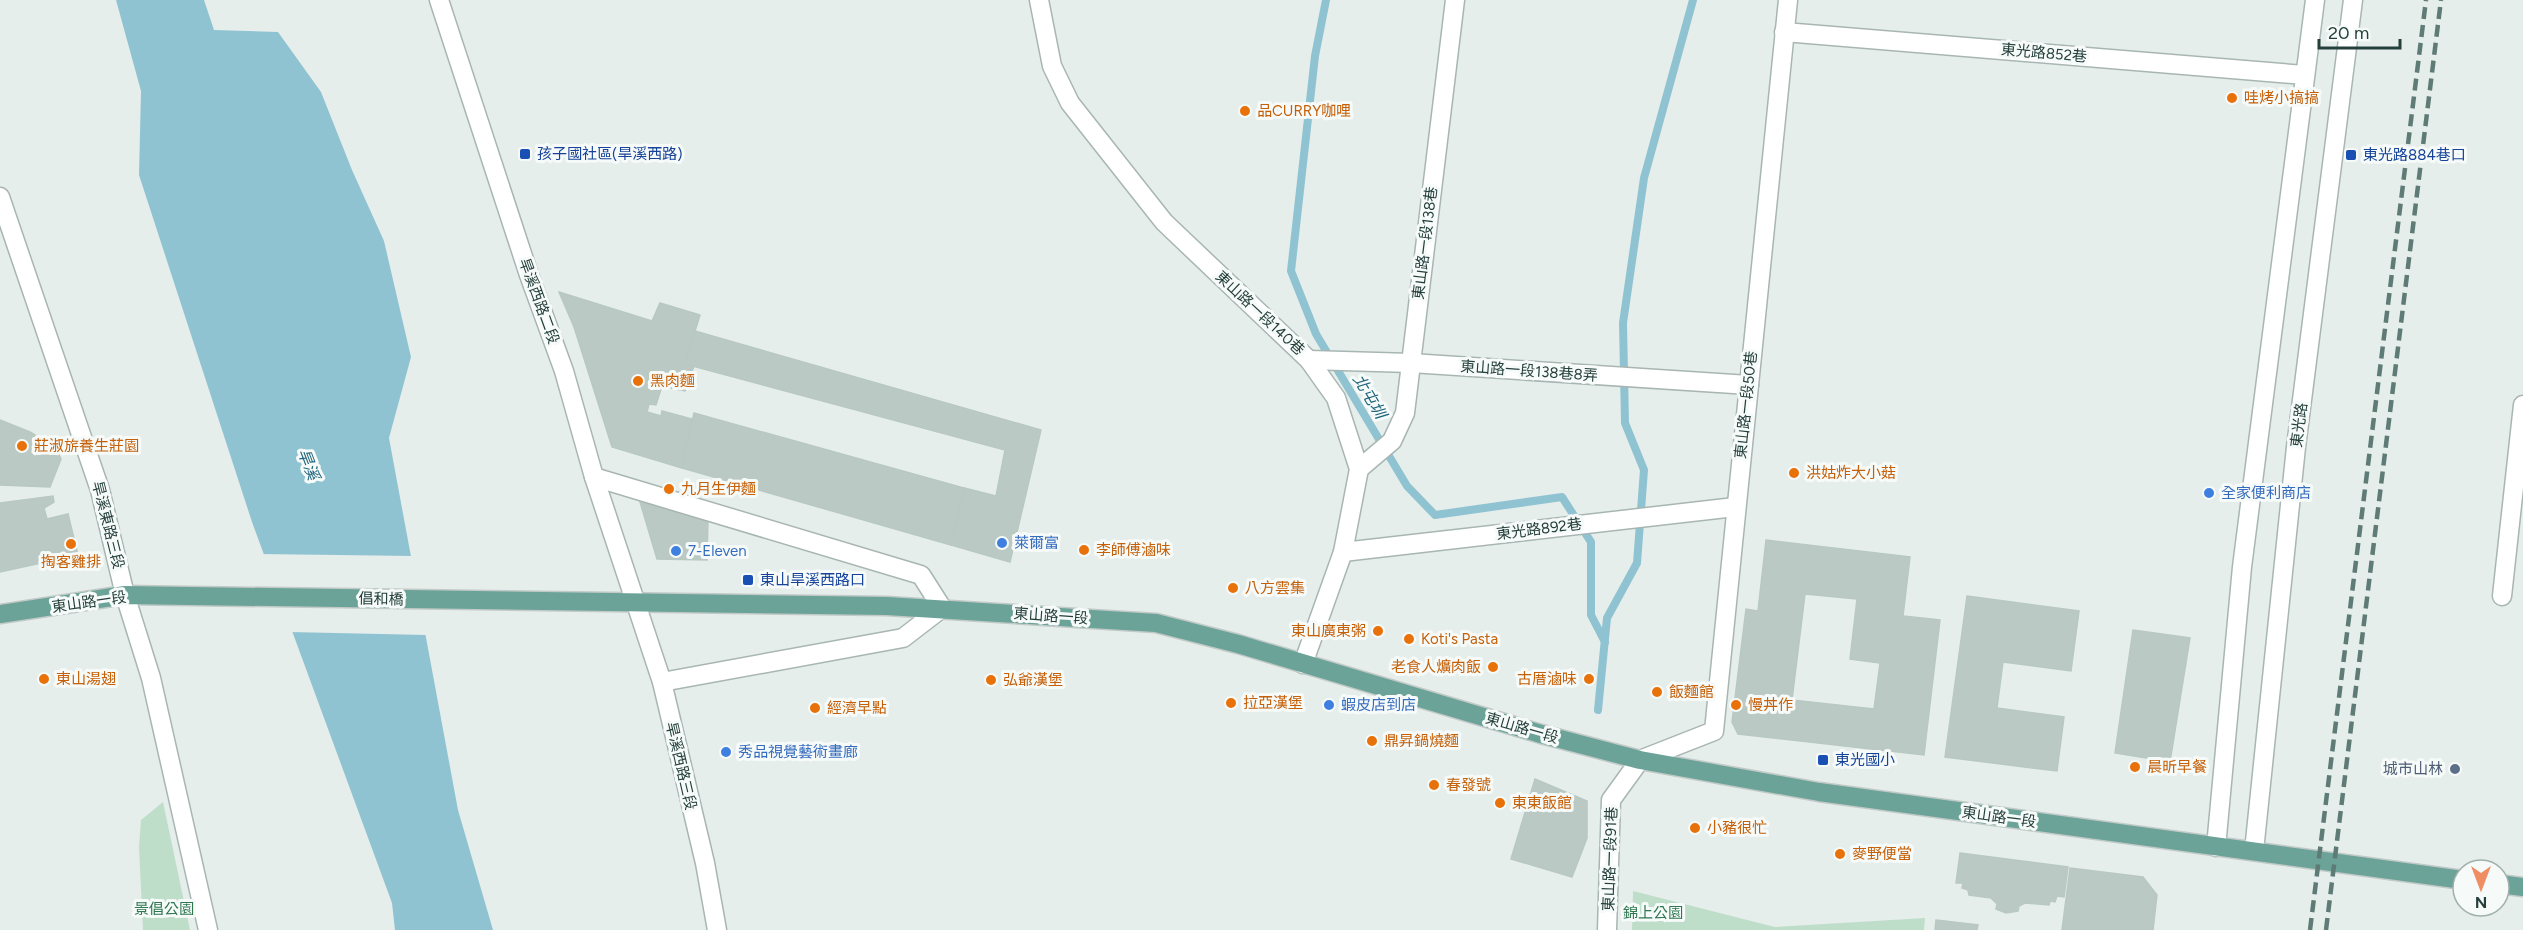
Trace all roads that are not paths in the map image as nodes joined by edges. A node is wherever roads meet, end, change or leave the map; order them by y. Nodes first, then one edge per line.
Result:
1 (439, 0) edge
2 (1039, 0) edge
3 (1455, 0) edge
4 (1788, 0) edge
5 (2315, 0) edge
6 (2353, 0) edge
7 (1784, 32) junction
8 (2305, 75) junction
9 (0, 197) edge
10 (1309, 360) junction
11 (1411, 363) junction
12 (1749, 385) junction
13 (2523, 405) edge
14 (1359, 469) junction
15 (594, 477) junction
16 (1735, 507) junction
17 (1343, 552) junction
18 (125, 595) junction
19 (2502, 596) dead end
20 (179, 597) joint
21 (583, 601) joint
22 (637, 603) junction
23 (942, 608) junction
24 (0, 614) edge
25 (1303, 664) junction
26 (662, 682) junction
27 (1640, 760) junction
28 (2216, 847) junction
29 (2254, 851) junction
30 (2451, 878) edge
31 (208, 930) edge
32 (717, 930) edge
33 (1607, 930) edge

1 - 15 street, 旱溪西路二段
2 - 10 street, 東山路一段140巷
3 - 11 street, 東山路一段138巷
4 - 7 street, 東山路一段50巷
5 - 8 street
6 - 29 street, 東光路
7 - 8 street, 東光路852巷
7 - 12 street, 東山路一段50巷
8 - 28 street
9 - 18 street, 旱溪東路三段
10 - 11 street, 東山路一段138巷8弄
10 - 14 street, 東山路一段140巷
11 - 12 street, 東山路一段138巷8弄
11 - 14 street, 東山路一段138巷
12 - 16 street, 東山路一段50巷
13 - 19 street
14 - 17 street, 東山路一段140巷
15 - 22 street, 旱溪西路二段
15 - 23 street
16 - 17 street, 東光路892巷
16 - 27 street, 東山路一段50巷
17 - 25 street, 東山路一段140巷
18 - 20 main road, 東山路一段
18 - 24 main road, 東山路一段
18 - 31 street, 旱溪東路三段
20 - 21 main road, 倡和橋
21 - 22 main road, 東山路一段
22 - 23 main road, 東山路一段
22 - 26 street, 旱溪西路三段
23 - 25 main road, 東山路一段
23 - 26 street
25 - 27 main road, 東山路一段
26 - 32 street, 旱溪西路三段
27 - 28 main road, 東山路一段
27 - 33 street, 東山路一段91巷
28 - 29 main road, 東山路一段
29 - 30 main road, 東山路一段

